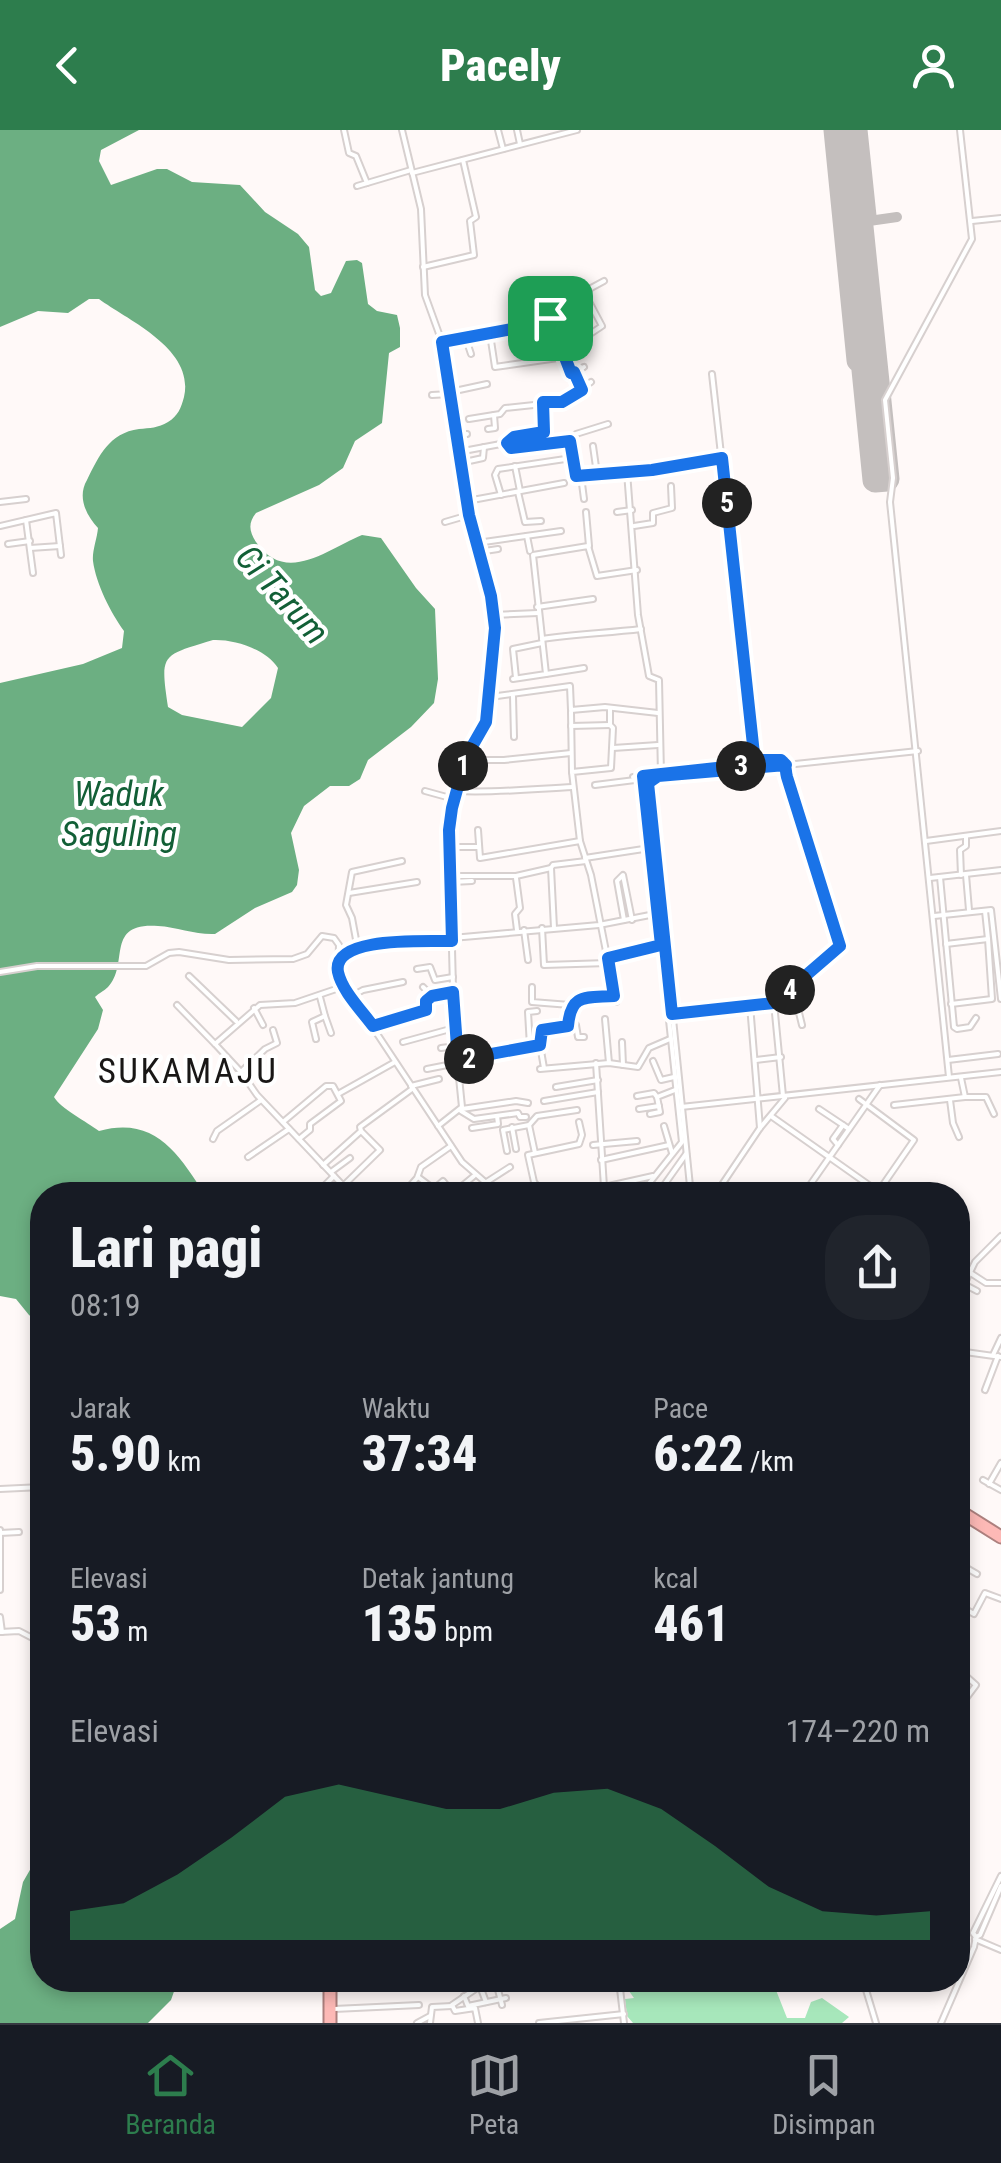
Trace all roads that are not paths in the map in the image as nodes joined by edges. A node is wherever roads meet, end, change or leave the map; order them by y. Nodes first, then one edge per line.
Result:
1 (344, 130) edge
2 (402, 130) edge
3 (498, 130) edge
4 (517, 130) edge
5 (577, 130) edge
6 (960, 130) edge
7 (520, 144) junction
8 (503, 150) junction
9 (463, 160) junction
10 (412, 171) junction
11 (367, 183) junction
12 (357, 186) dead end
13 (1001, 218) edge
14 (972, 221) junction
15 (423, 267) junction
16 (604, 281) dead end
17 (584, 292) junction
18 (550, 318) junction
19 (490, 334) junction
20 (466, 339) junction
21 (442, 342) junction
22 (572, 346) dead end
23 (467, 349) dead end
24 (565, 357) junction
25 (584, 367) dead end
26 (574, 372) junction
27 (712, 374) dead end
28 (591, 382) dead end
29 (488, 384) dead end
30 (582, 390) junction
31 (450, 394) junction
32 (432, 395) dead end
33 (543, 402) junction
34 (494, 415) junction
35 (469, 419) dead end
36 (608, 424) dead end
37 (488, 429) dead end
38 (467, 434) dead end
39 (456, 435) junction
40 (569, 441) junction
41 (507, 443) junction
42 (593, 446) dead end
43 (484, 447) junction
44 (559, 448) dead end
45 (458, 452) junction
46 (572, 458) junction
47 (722, 458) junction
48 (560, 459) junction
49 (460, 463) junction
50 (515, 466) junction
51 (627, 472) junction
52 (596, 474) junction
53 (581, 476) junction
54 (564, 483) dead end
55 (671, 486) dead end
56 (519, 491) junction
57 (501, 494) junction
58 (26, 499) dead end
59 (584, 499) dead end
60 (466, 501) junction
61 (0, 502) edge
62 (632, 510) junction
63 (586, 512) dead end
64 (617, 512) dead end
65 (469, 515) junction
66 (26, 520) junction
67 (541, 521) dead end
68 (445, 522) dead end
69 (0, 526) edge
70 (634, 526) junction
71 (561, 531) dead end
72 (527, 536) junction
73 (30, 541) junction
74 (476, 543) junction
75 (8, 544) dead end
76 (60, 546) junction
77 (589, 546) junction
78 (30, 548) junction
79 (498, 549) dead end
80 (478, 552) junction
81 (530, 552) dead end
82 (61, 555) dead end
83 (636, 570) junction
84 (33, 573) dead end
85 (592, 599) dead end
86 (538, 610) junction
87 (494, 615) junction
88 (641, 630) junction
89 (542, 641) junction
90 (584, 668) dead end
91 (568, 670) junction
92 (546, 674) junction
93 (570, 686) junction
94 (513, 695) junction
95 (490, 697) junction
96 (610, 709) junction
97 (571, 710) junction
98 (658, 713) junction
99 (610, 724) junction
100 (572, 726) junction
101 (514, 736) dead end
102 (659, 745) junction
103 (613, 748) junction
104 (918, 751) junction
105 (571, 753) junction
106 (465, 760) junction
107 (758, 760) junction
108 (786, 765) junction
109 (572, 772) junction
110 (660, 774) junction
111 (632, 777) dead end
112 (643, 778) junction
113 (595, 785) dead end
114 (573, 787) junction
115 (425, 790) dead end
116 (456, 791) junction
117 (454, 798) junction
118 (478, 830) dead end
119 (1001, 831) edge
120 (966, 837) junction
121 (580, 841) junction
122 (926, 842) junction
123 (450, 847) junction
124 (478, 847) junction
125 (651, 848) junction
126 (586, 859) junction
127 (402, 861) dead end
128 (551, 868) junction
129 (1001, 870) edge
130 (964, 875) junction
131 (516, 876) junction
132 (940, 877) junction
133 (930, 878) junction
134 (451, 879) junction
135 (472, 880) dead end
136 (417, 882) dead end
137 (349, 892) junction
138 (1001, 910) edge
139 (988, 911) junction
140 (970, 912) junction
141 (656, 914) junction
142 (943, 915) junction
143 (934, 916) junction
144 (632, 920) junction
145 (624, 922) junction
146 (599, 926) junction
147 (542, 928) junction
148 (554, 928) junction
149 (520, 930) junction
150 (998, 932) edge
151 (452, 939) junction
152 (988, 939) junction
153 (946, 944) junction
154 (358, 945) junction
155 (661, 945) junction
156 (340, 958) junction
157 (528, 960) dead end
158 (609, 961) junction
159 (417, 969) dead end
160 (0, 972) edge
161 (189, 976) dead end
162 (453, 977) junction
163 (403, 982) dead end
164 (345, 986) junction
165 (422, 987) dead end
166 (532, 987) dead end
167 (793, 988) junction
168 (453, 992) junction
169 (352, 996) junction
170 (432, 996) junction
171 (320, 997) junction
172 (1001, 998) edge
173 (774, 1003) junction
174 (951, 1004) junction
175 (177, 1005) dead end
176 (570, 1005) junction
177 (750, 1006) junction
178 (254, 1008) junction
179 (537, 1011) dead end
180 (672, 1014) junction
181 (326, 1016) junction
182 (605, 1018) dead end
183 (976, 1018) dead end
184 (238, 1023) junction
185 (263, 1025) dead end
186 (568, 1025) junction
187 (802, 1025) dead end
188 (373, 1026) junction
189 (454, 1028) junction
190 (273, 1030) dead end
191 (332, 1033) dead end
192 (584, 1038) dead end
193 (316, 1039) dead end
194 (670, 1039) junction
195 (403, 1042) dead end
196 (622, 1042) dead end
197 (214, 1044) junction
198 (540, 1045) junction
199 (456, 1046) junction
200 (530, 1046) junction
201 (441, 1048) dead end
202 (998, 1054) dead end
203 (780, 1057) junction
204 (458, 1060) junction
205 (756, 1060) junction
206 (948, 1060) junction
207 (654, 1061) dead end
208 (395, 1062) junction
209 (609, 1062) junction
210 (596, 1064) junction
211 (623, 1066) junction
212 (427, 1069) dead end
213 (240, 1072) junction
214 (1001, 1072) edge
215 (674, 1077) junction
216 (949, 1077) junction
217 (962, 1078) junction
218 (440, 1079) dead end
219 (598, 1080) junction
220 (880, 1086) junction
221 (412, 1087) junction
222 (556, 1087) dead end
223 (675, 1090) junction
224 (598, 1092) junction
225 (337, 1094) junction
226 (636, 1096) dead end
227 (785, 1096) junction
228 (657, 1098) junction
229 (965, 1098) junction
230 (552, 1099) junction
231 (859, 1099) dead end
232 (261, 1100) junction
233 (759, 1100) junction
234 (950, 1100) junction
235 (544, 1102) dead end
236 (528, 1103) dead end
237 (866, 1104) junction
238 (894, 1105) dead end
239 (659, 1106) junction
240 (681, 1107) junction
241 (639, 1109) dead end
242 (819, 1109) dead end
243 (461, 1110) junction
244 (577, 1110) dead end
245 (554, 1113) junction
246 (650, 1114) dead end
247 (994, 1114) dead end
248 (497, 1116) junction
249 (771, 1116) junction
250 (526, 1117) dead end
251 (283, 1122) junction
252 (578, 1122) dead end
253 (530, 1125) junction
254 (843, 1125) junction
255 (438, 1126) junction
256 (664, 1126) dead end
257 (472, 1128) dead end
258 (512, 1128) junction
259 (760, 1128) junction
260 (289, 1129) junction
261 (849, 1129) junction
262 (362, 1132) junction
263 (959, 1137) dead end
264 (213, 1139) dead end
265 (299, 1139) junction
266 (638, 1141) dead end
267 (596, 1145) junction
268 (669, 1145) junction
269 (838, 1145) junction
270 (451, 1146) junction
271 (516, 1149) dead end
272 (507, 1151) dead end
273 (535, 1153) junction
274 (672, 1153) junction
275 (686, 1154) junction
276 (248, 1157) dead end
277 (830, 1157) junction
278 (350, 1158) dead end
279 (601, 1160) junction
280 (323, 1165) junction
281 (510, 1167) dead end
282 (332, 1174) junction
283 (475, 1175) junction
284 (418, 1176) junction
285 (654, 1176) junction
286 (326, 1182) edge
287 (339, 1182) edge
288 (346, 1182) edge
289 (414, 1182) edge
290 (425, 1182) edge
291 (467, 1182) edge
292 (482, 1182) edge
293 (493, 1182) edge
294 (534, 1182) edge
295 (606, 1182) edge
296 (626, 1182) edge
297 (650, 1182) edge
298 (666, 1182) edge
299 (689, 1182) edge
300 (724, 1182) edge
301 (813, 1182) edge
302 (863, 1182) edge
303 (887, 1182) edge
304 (1001, 1236) edge
305 (970, 1271) edge
306 (970, 1273) edge
307 (1001, 1282) edge
308 (970, 1287) edge
309 (977, 1290) dead end
310 (1001, 1338) edge
311 (970, 1353) edge
312 (998, 1356) edge
313 (986, 1390) dead end
314 (1000, 1467) edge
315 (982, 1480) dead end
316 (989, 1484) junction
317 (30, 1488) edge
318 (0, 1490) edge
319 (1001, 1490) edge
320 (970, 1520) edge
321 (0, 1531) edge
322 (19, 1532) dead end
323 (1001, 1537) edge
324 (970, 1570) edge
325 (977, 1574) dead end
326 (0, 1590) edge
327 (1001, 1600) edge
328 (970, 1612) edge
329 (0, 1617) edge
330 (1, 1632) edge
331 (30, 1636) edge
332 (1001, 1876) edge
333 (1001, 1886) edge
334 (976, 1938) junction
335 (1001, 1950) edge
336 (970, 1958) edge
337 (470, 1992) edge
338 (482, 1992) edge
339 (499, 1992) edge
340 (620, 1992) edge
341 (867, 1992) edge
342 (956, 1992) edge
343 (464, 1996) junction
344 (486, 2002) junction
345 (419, 2005) dead end
346 (452, 2006) junction
347 (624, 2014) junction
348 (330, 2016) edge
349 (430, 2020) edge
350 (417, 2023) edge
351 (478, 2023) edge
352 (539, 2023) edge
353 (624, 2023) edge
354 (876, 2023) edge
355 (941, 2023) edge

1 - 11 street
2 - 10 street
3 - 8 street
4 - 7 street
5 - 7 street
6 - 14 street
7 - 8 street
8 - 9 street
9 - 10 street
9 - 15 street
10 - 11 street
10 - 15 street
11 - 12 street
13 - 14 street
14 - 104 street
15 - 21 street
16 - 17 street
17 - 18 street
17 - 22 street
18 - 19 street
18 - 24 street
19 - 20 street
19 - 24 street
20 - 21 street
20 - 23 street
21 - 31 street
24 - 26 street
25 - 26 street
26 - 30 street
27 - 47 street
28 - 30 street
29 - 31 street
30 - 33 street
31 - 32 street
31 - 39 street
33 - 34 street
33 - 41 street
34 - 35 street
34 - 37 street
36 - 40 street
38 - 39 street
39 - 45 street
40 - 41 street
40 - 46 street
41 - 43 street
42 - 52 street
43 - 45 street
43 - 49 street
44 - 48 street
45 - 49 street
46 - 48 street
46 - 53 street
47 - 51 street
47 - 107 street
48 - 50 street
49 - 60 street
50 - 56 street
50 - 57 street
51 - 52 street
51 - 62 street
52 - 53 street
53 - 59 street
54 - 56 street
55 - 70 street
56 - 57 street
56 - 67 street
57 - 60 street
58 - 61 street
60 - 65 street
62 - 64 street
62 - 70 street
63 - 77 street
65 - 68 street
65 - 74 street
66 - 69 street
66 - 73 street
66 - 76 street
70 - 83 street
71 - 72 street
72 - 74 street
72 - 81 street
73 - 75 street
73 - 78 street
74 - 80 street
76 - 78 street
76 - 82 street
77 - 83 street
77 - 86 street
78 - 84 street
79 - 80 street
80 - 87 street
83 - 88 street
85 - 86 street
86 - 87 street
86 - 89 street
87 - 95 street
88 - 89 street
88 - 98 street
89 - 92 street
89 - 92 street
90 - 91 street
91 - 92 street
91 - 93 street
93 - 94 street
93 - 97 street
94 - 95 street
94 - 101 street
95 - 106 street
96 - 97 street
96 - 98 street
96 - 99 street
97 - 100 street
98 - 102 street
99 - 100 street
99 - 103 street
100 - 105 street
102 - 103 street
102 - 110 street
103 - 109 street
104 - 108 street
104 - 122 street
105 - 106 street
105 - 109 street
106 - 116 street
107 - 108 street
107 - 110 street
108 - 167 street
108 - 180 street
109 - 114 street
110 - 112 street
111 - 112 street
112 - 113 street
112 - 125 street
114 - 116 street
114 - 121 street
115 - 117 street
116 - 117 street
117 - 123 street
118 - 124 street
119 - 120 street
120 - 122 street
120 - 130 street
121 - 124 street
121 - 126 street
122 - 133 street
123 - 124 street
123 - 134 street
125 - 126 street
125 - 141 street
126 - 128 street
126 - 146 street
127 - 137 street
128 - 131 street
128 - 148 street
129 - 130 street
130 - 132 street
130 - 140 street
131 - 134 street
131 - 149 street
132 - 133 street
132 - 142 street
133 - 143 street
134 - 135 street
134 - 151 street
136 - 137 street
137 - 154 street
138 - 139 street
139 - 140 street
139 - 150 street
139 - 152 street
140 - 142 street
141 - 144 street
141 - 155 street
142 - 143 street
142 - 153 street
143 - 206 street
144 - 145 street
144 - 145 street
145 - 146 street
146 - 148 street
146 - 158 street
147 - 148 street
147 - 149 street
147 - 158 street
149 - 151 street
149 - 157 street
150 - 172 street
151 - 154 street
151 - 162 street
152 - 153 street
152 - 174 street
153 - 174 street
154 - 156 street
155 - 158 street
155 - 194 street
156 - 160 street
156 - 164 street
158 - 176 street
159 - 162 street
161 - 184 street
162 - 168 street
163 - 169 street
164 - 169 street
164 - 171 street
165 - 170 street
166 - 176 street
167 - 173 street
167 - 187 street
168 - 170 street
168 - 189 street
169 - 188 street
170 - 188 street
171 - 178 street
171 - 181 street
173 - 177 street
173 - 203 street
174 - 183 street
175 - 197 street
176 - 186 street
177 - 180 street
177 - 205 street
178 - 184 street
178 - 185 street
179 - 200 street
180 - 240 street
181 - 191 street
181 - 193 street
182 - 209 street
184 - 197 street
186 - 192 street
186 - 198 street
188 - 208 street
189 - 195 street
189 - 199 street
190 - 213 street
194 - 211 street
194 - 215 street
196 - 211 street
197 - 213 street
198 - 200 street
198 - 210 street
199 - 201 street
199 - 204 street
200 - 204 street
202 - 206 street
203 - 205 street
203 - 227 street
204 - 212 street
204 - 243 street
205 - 233 street
206 - 216 street
207 - 215 street
208 - 221 street
208 - 225 street
209 - 210 street
209 - 211 street
210 - 219 street
213 - 232 street
214 - 217 street
215 - 223 street
216 - 217 street
216 - 220 street
217 - 229 street
218 - 221 street
219 - 222 street
219 - 224 street
220 - 227 street
220 - 237 street
221 - 255 street
221 - 262 street
223 - 228 street
223 - 274 street
224 - 230 street
224 - 267 street
225 - 251 street
225 - 265 street
226 - 228 street
227 - 233 street
227 - 249 street
228 - 239 street
229 - 234 street
229 - 247 street
230 - 235 street
230 - 245 street
231 - 237 street
232 - 251 street
232 - 264 street
233 - 240 street
233 - 259 street
234 - 238 street
234 - 263 street
236 - 243 street
237 - 261 street
237 - 303 street
239 - 241 street
239 - 246 street
240 - 275 street
242 - 254 street
243 - 248 street
243 - 255 street
244 - 245 street
245 - 253 street
248 - 250 street
248 - 257 street
249 - 259 street
249 - 277 street
251 - 260 street
252 - 273 street
253 - 258 street
253 - 273 street
254 - 261 street
254 - 269 street
255 - 270 street
256 - 268 street
258 - 271 street
258 - 272 street
259 - 300 street
260 - 265 street
260 - 276 street
261 - 269 street
262 - 280 street
262 - 288 street
265 - 280 street
266 - 267 street
267 - 279 street
268 - 274 street
268 - 279 street
269 - 277 street
270 - 283 street
270 - 284 street
273 - 294 street
274 - 285 street
275 - 298 street
275 - 299 street
277 - 301 street
277 - 302 street
278 - 282 street
279 - 295 street
280 - 282 street
281 - 293 street
282 - 286 street
282 - 287 street
283 - 291 street
283 - 292 street
284 - 289 street
284 - 290 street
285 - 296 street
285 - 297 street
304 - 305 street
306 - 307 street
308 - 309 street
310 - 312 street
311 - 312 street
312 - 313 street
314 - 316 street
315 - 316 street
316 - 319 street
317 - 318 street
320 - 323 highway
321 - 322 street
321 - 326 street
324 - 325 street
327 - 328 street
329 - 330 street
330 - 331 street
332 - 334 street
333 - 334 street
334 - 335 street
334 - 336 street
337 - 343 street
338 - 344 street
339 - 344 street
340 - 347 street
341 - 354 street
342 - 355 street
343 - 344 street
343 - 346 street
345 - 348 street
346 - 349 street
346 - 351 street
347 - 352 street
347 - 353 street
349 - 350 street

